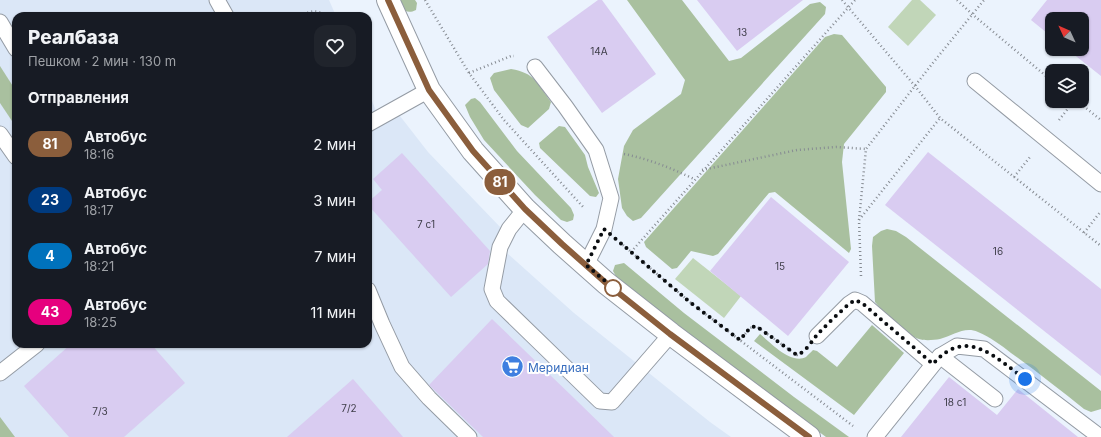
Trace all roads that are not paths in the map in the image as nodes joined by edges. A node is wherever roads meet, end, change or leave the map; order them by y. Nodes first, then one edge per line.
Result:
1 (217, 0) edge
2 (388, 0) edge
3 (224, 12) edge
4 (0, 22) edge
5 (12, 42) edge
6 (535, 66) road end
7 (975, 81) dead end
8 (429, 90) junction
9 (372, 122) edge
10 (0, 134) edge
11 (12, 151) edge
12 (1101, 184) edge
13 (525, 209) junction
14 (586, 265) junction
15 (372, 300) edge
16 (670, 334) junction
17 (817, 336) road end
18 (32, 348) edge
19 (936, 360) junction
20 (0, 373) edge
21 (995, 399) dead end
22 (1100, 436) edge
23 (469, 437) edge
24 (809, 437) edge
25 (875, 437) edge

1 - 3 lane
2 - 8 main road
4 - 5 lane
6 - 14 lane
7 - 12 lane
8 - 9 lane
8 - 13 main road
10 - 11 lane
13 - 14 main road
13 - 16 lane
14 - 16 main road
15 - 23 lane
16 - 24 main road
17 - 19 lane
18 - 20 lane
19 - 21 lane
19 - 22 lane
19 - 25 lane

